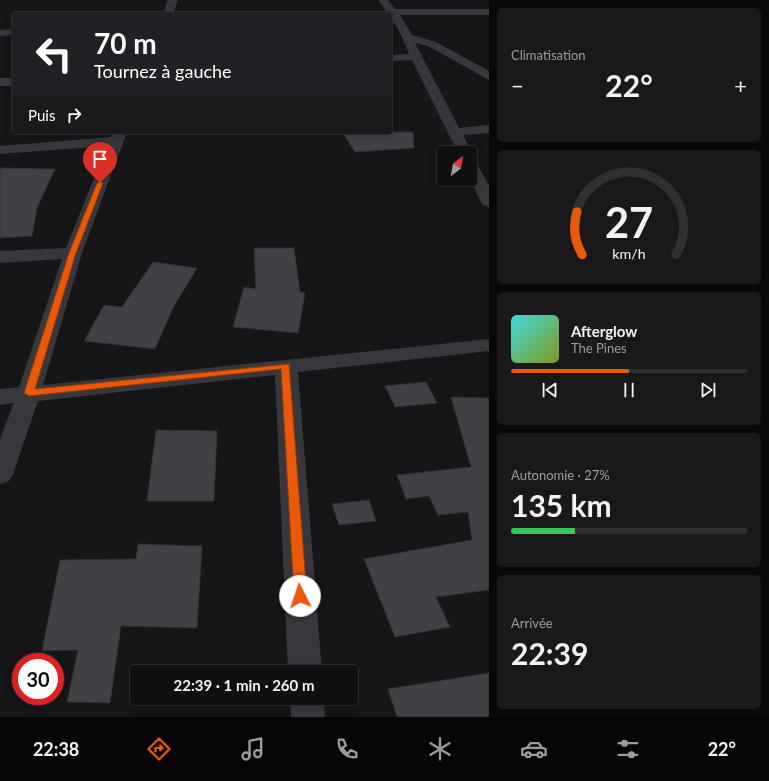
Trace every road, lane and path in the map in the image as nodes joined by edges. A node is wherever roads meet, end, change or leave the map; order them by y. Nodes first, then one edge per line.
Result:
1 (173, 0) edge
2 (383, 0) edge
3 (169, 12) edge
4 (392, 12) edge
5 (489, 12) edge
6 (393, 14) edge
7 (12, 32) edge
8 (0, 33) edge
9 (408, 37) junction
10 (416, 57) junction
11 (392, 58) edge
12 (489, 76) edge
13 (0, 82) edge
14 (12, 82) edge
15 (489, 129) edge
16 (455, 132) junction
17 (118, 137) edge
18 (462, 146) edge
19 (0, 150) edge
20 (477, 177) edge
21 (489, 202) edge
22 (73, 253) junction
23 (0, 257) edge
24 (489, 345) edge
25 (286, 366) junction
26 (29, 393) junction
27 (0, 397) edge
28 (0, 474) edge
29 (305, 665) edge
30 (307, 705) edge
31 (308, 717) edge

1 - 3 street
2 - 4 street
5 - 6 street
6 - 9 street
7 - 8 street
9 - 10 street
9 - 12 street
10 - 11 street
10 - 16 street
13 - 14 street
15 - 16 street
16 - 18 street
17 - 19 street
17 - 22 street
20 - 21 street
22 - 23 street
22 - 26 street
24 - 25 street
25 - 26 street
25 - 29 street
26 - 27 street
26 - 28 street
30 - 31 street

